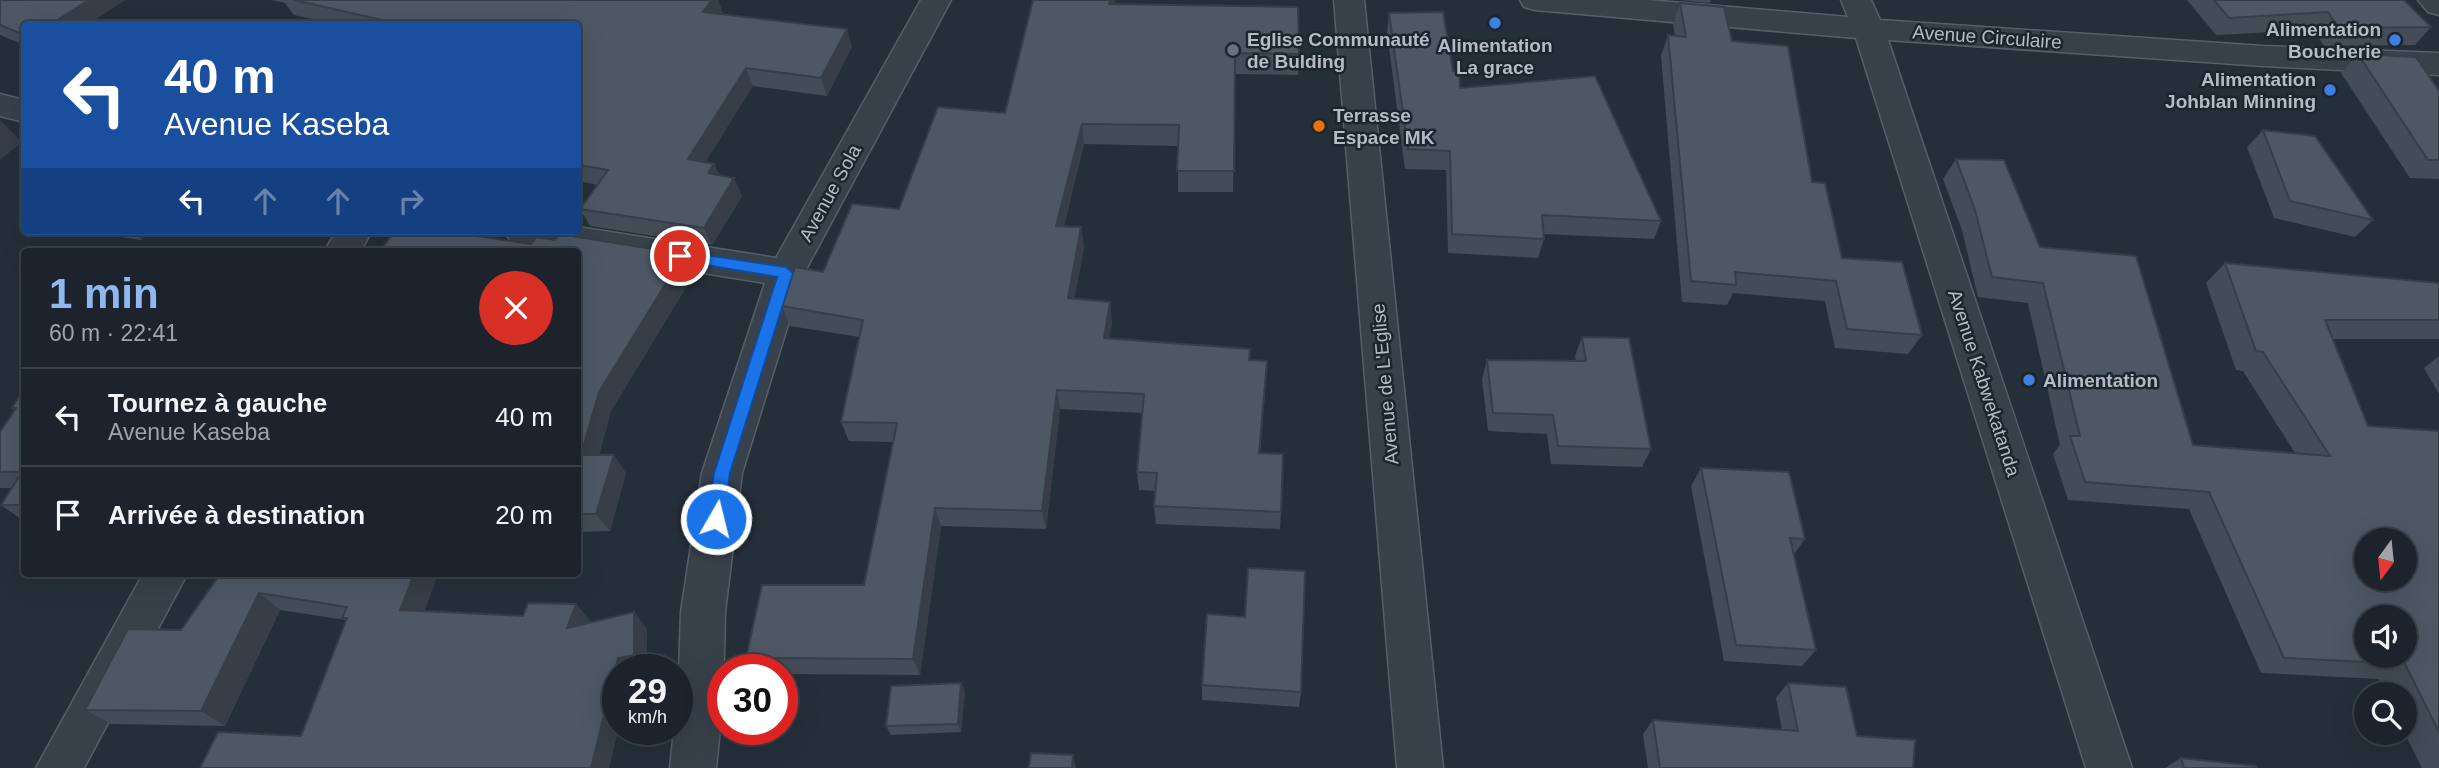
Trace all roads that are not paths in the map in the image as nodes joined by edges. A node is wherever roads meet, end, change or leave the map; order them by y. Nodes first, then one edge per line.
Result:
1 (936, 0) edge
2 (1349, 0) edge
3 (1535, 0) edge
4 (2433, 0) edge
5 (2439, 5) edge
6 (1862, 15) edge
7 (2438, 65) edge
8 (0, 105) edge
9 (21, 110) edge
10 (547, 235) edge
11 (786, 273) junction
12 (164, 577) edge
13 (59, 768) edge
14 (693, 768) edge
15 (1420, 768) edge
16 (2109, 768) edge

1 - 11 street, Avenue Sola
2 - 15 street, Avenue de L'Eglise
3 - 6 street, Avenue Circulaire
4 - 5 street
6 - 7 street, Avenue Circulaire
6 - 16 street, Avenue Kabwekatanda
8 - 9 street
10 - 11 street
11 - 14 street, Avenue Sola
12 - 13 street

